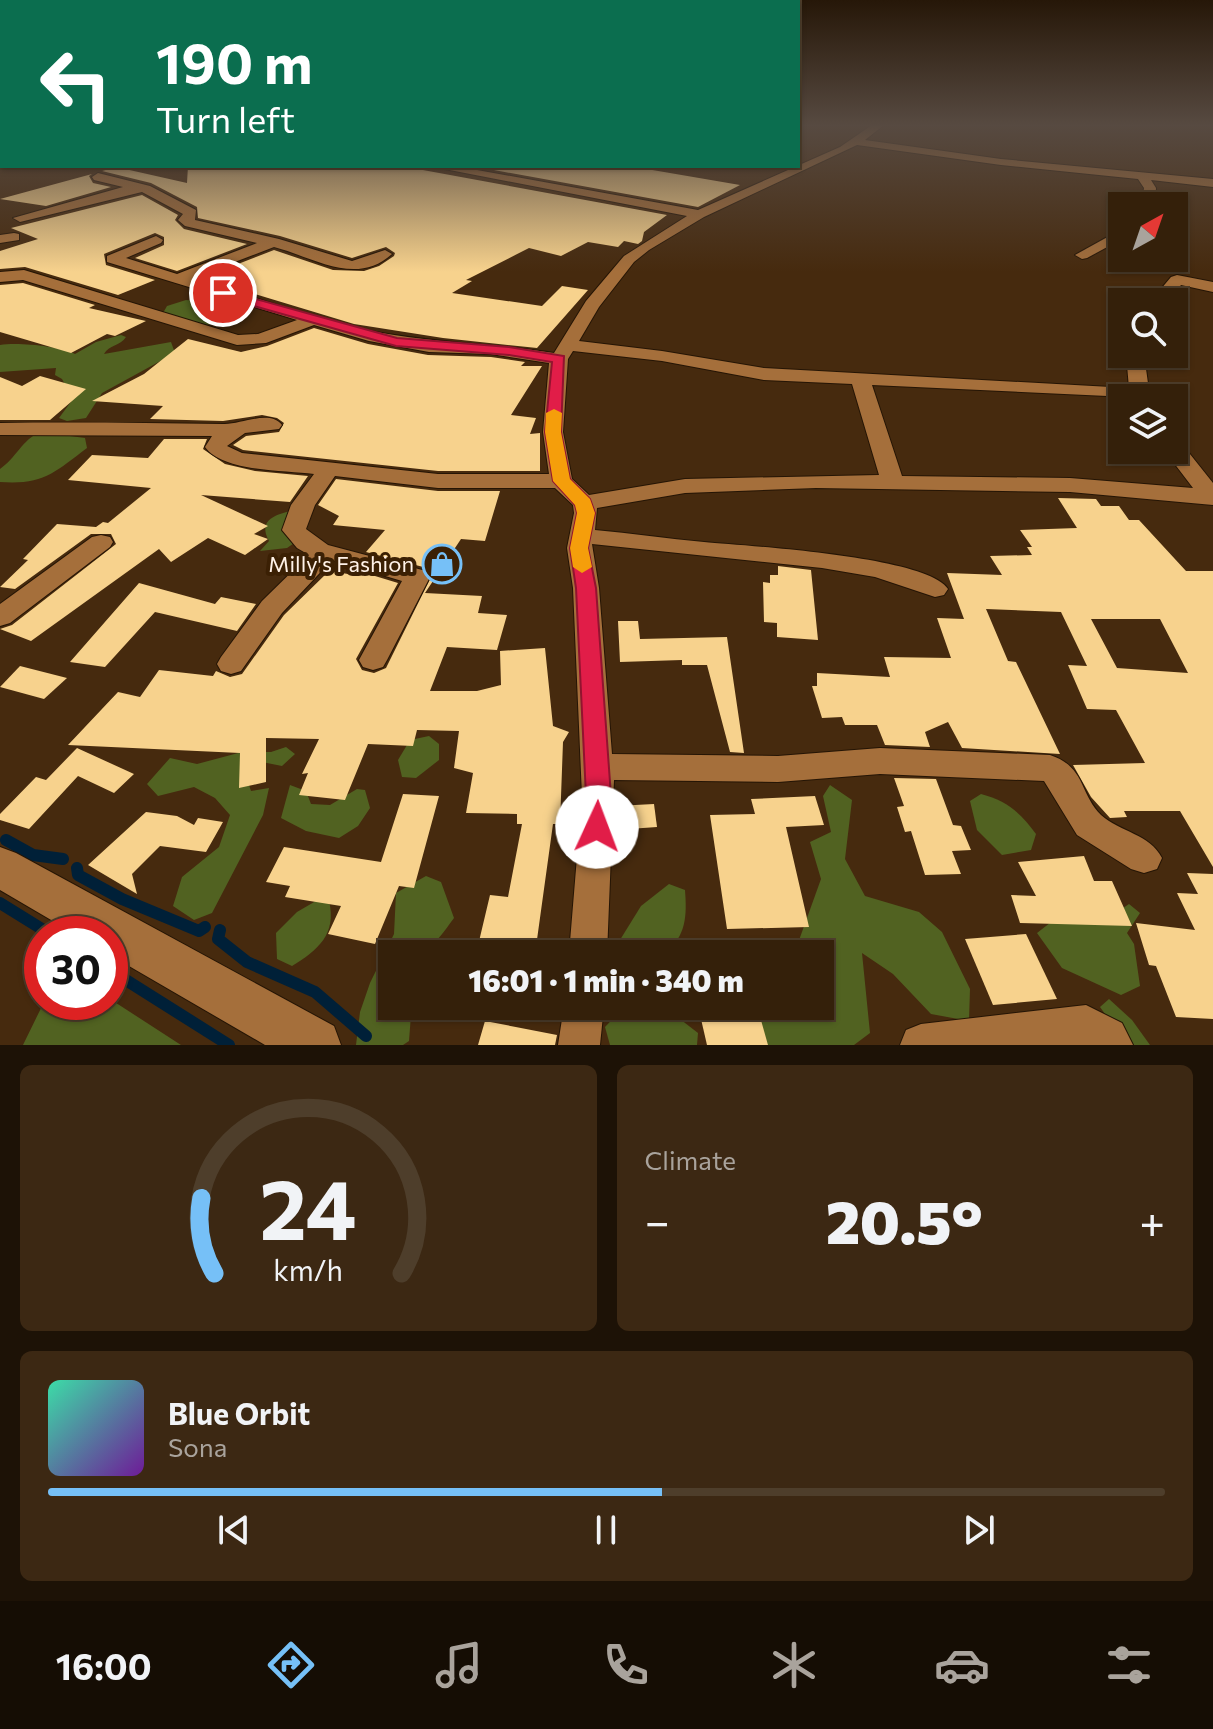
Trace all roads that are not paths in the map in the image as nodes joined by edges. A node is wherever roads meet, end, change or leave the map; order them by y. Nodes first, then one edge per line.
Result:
1 (482, 174) edge
2 (508, 174) edge
3 (779, 174) edge
4 (1128, 174) edge
5 (1141, 175) junction
6 (98, 177) dead end
7 (501, 177) junction
8 (1213, 183) edge
9 (140, 187) junction
10 (1150, 192) edge
11 (699, 214) junction
12 (20, 218) dead end
13 (156, 240) dead end
14 (1108, 241) edge
15 (274, 242) junction
16 (385, 254) dead end
17 (1082, 255) dead end
18 (0, 277) edge
19 (177, 279) junction
20 (1213, 287) edge
21 (1170, 288) edge
22 (312, 320) junction
23 (562, 352) junction
24 (860, 378) junction
25 (1108, 393) edge
26 (272, 425) dead end
27 (0, 429) edge
28 (229, 431) junction
29 (1186, 464) edge
30 (329, 469) junction
31 (561, 481) junction
32 (892, 481) junction
33 (1212, 497) edge
34 (584, 503) junction
35 (581, 536) junction
36 (101, 542) dead end
37 (325, 553) junction
38 (935, 589) dead end
39 (0, 617) edge
40 (373, 660) dead end
41 (231, 664) dead end
42 (597, 767) junction
43 (1144, 858) dead end
44 (0, 867) edge
45 (589, 940) edge
46 (582, 1020) edge
47 (315, 1045) edge
48 (579, 1045) edge
49 (921, 1045) edge
50 (1112, 1045) edge

1 - 7 street
2 - 7 street
3 - 11 street
4 - 5 street
5 - 8 street
5 - 10 street
6 - 9 street
7 - 11 street
9 - 12 street
9 - 15 street
11 - 23 street
13 - 19 street
14 - 17 street
15 - 16 street
15 - 19 street
18 - 22 street
19 - 22 street
20 - 21 street
22 - 23 street
23 - 24 street
23 - 31 street
24 - 25 street
24 - 32 street
26 - 28 street
27 - 28 street
28 - 30 street
29 - 33 street
30 - 31 street
30 - 37 street
31 - 34 street
32 - 33 street
32 - 34 street
34 - 35 street
35 - 38 street
35 - 42 street
36 - 39 street
37 - 40 street
37 - 41 street
42 - 43 street
42 - 45 street
44 - 47 street
46 - 48 street
49 - 50 street

